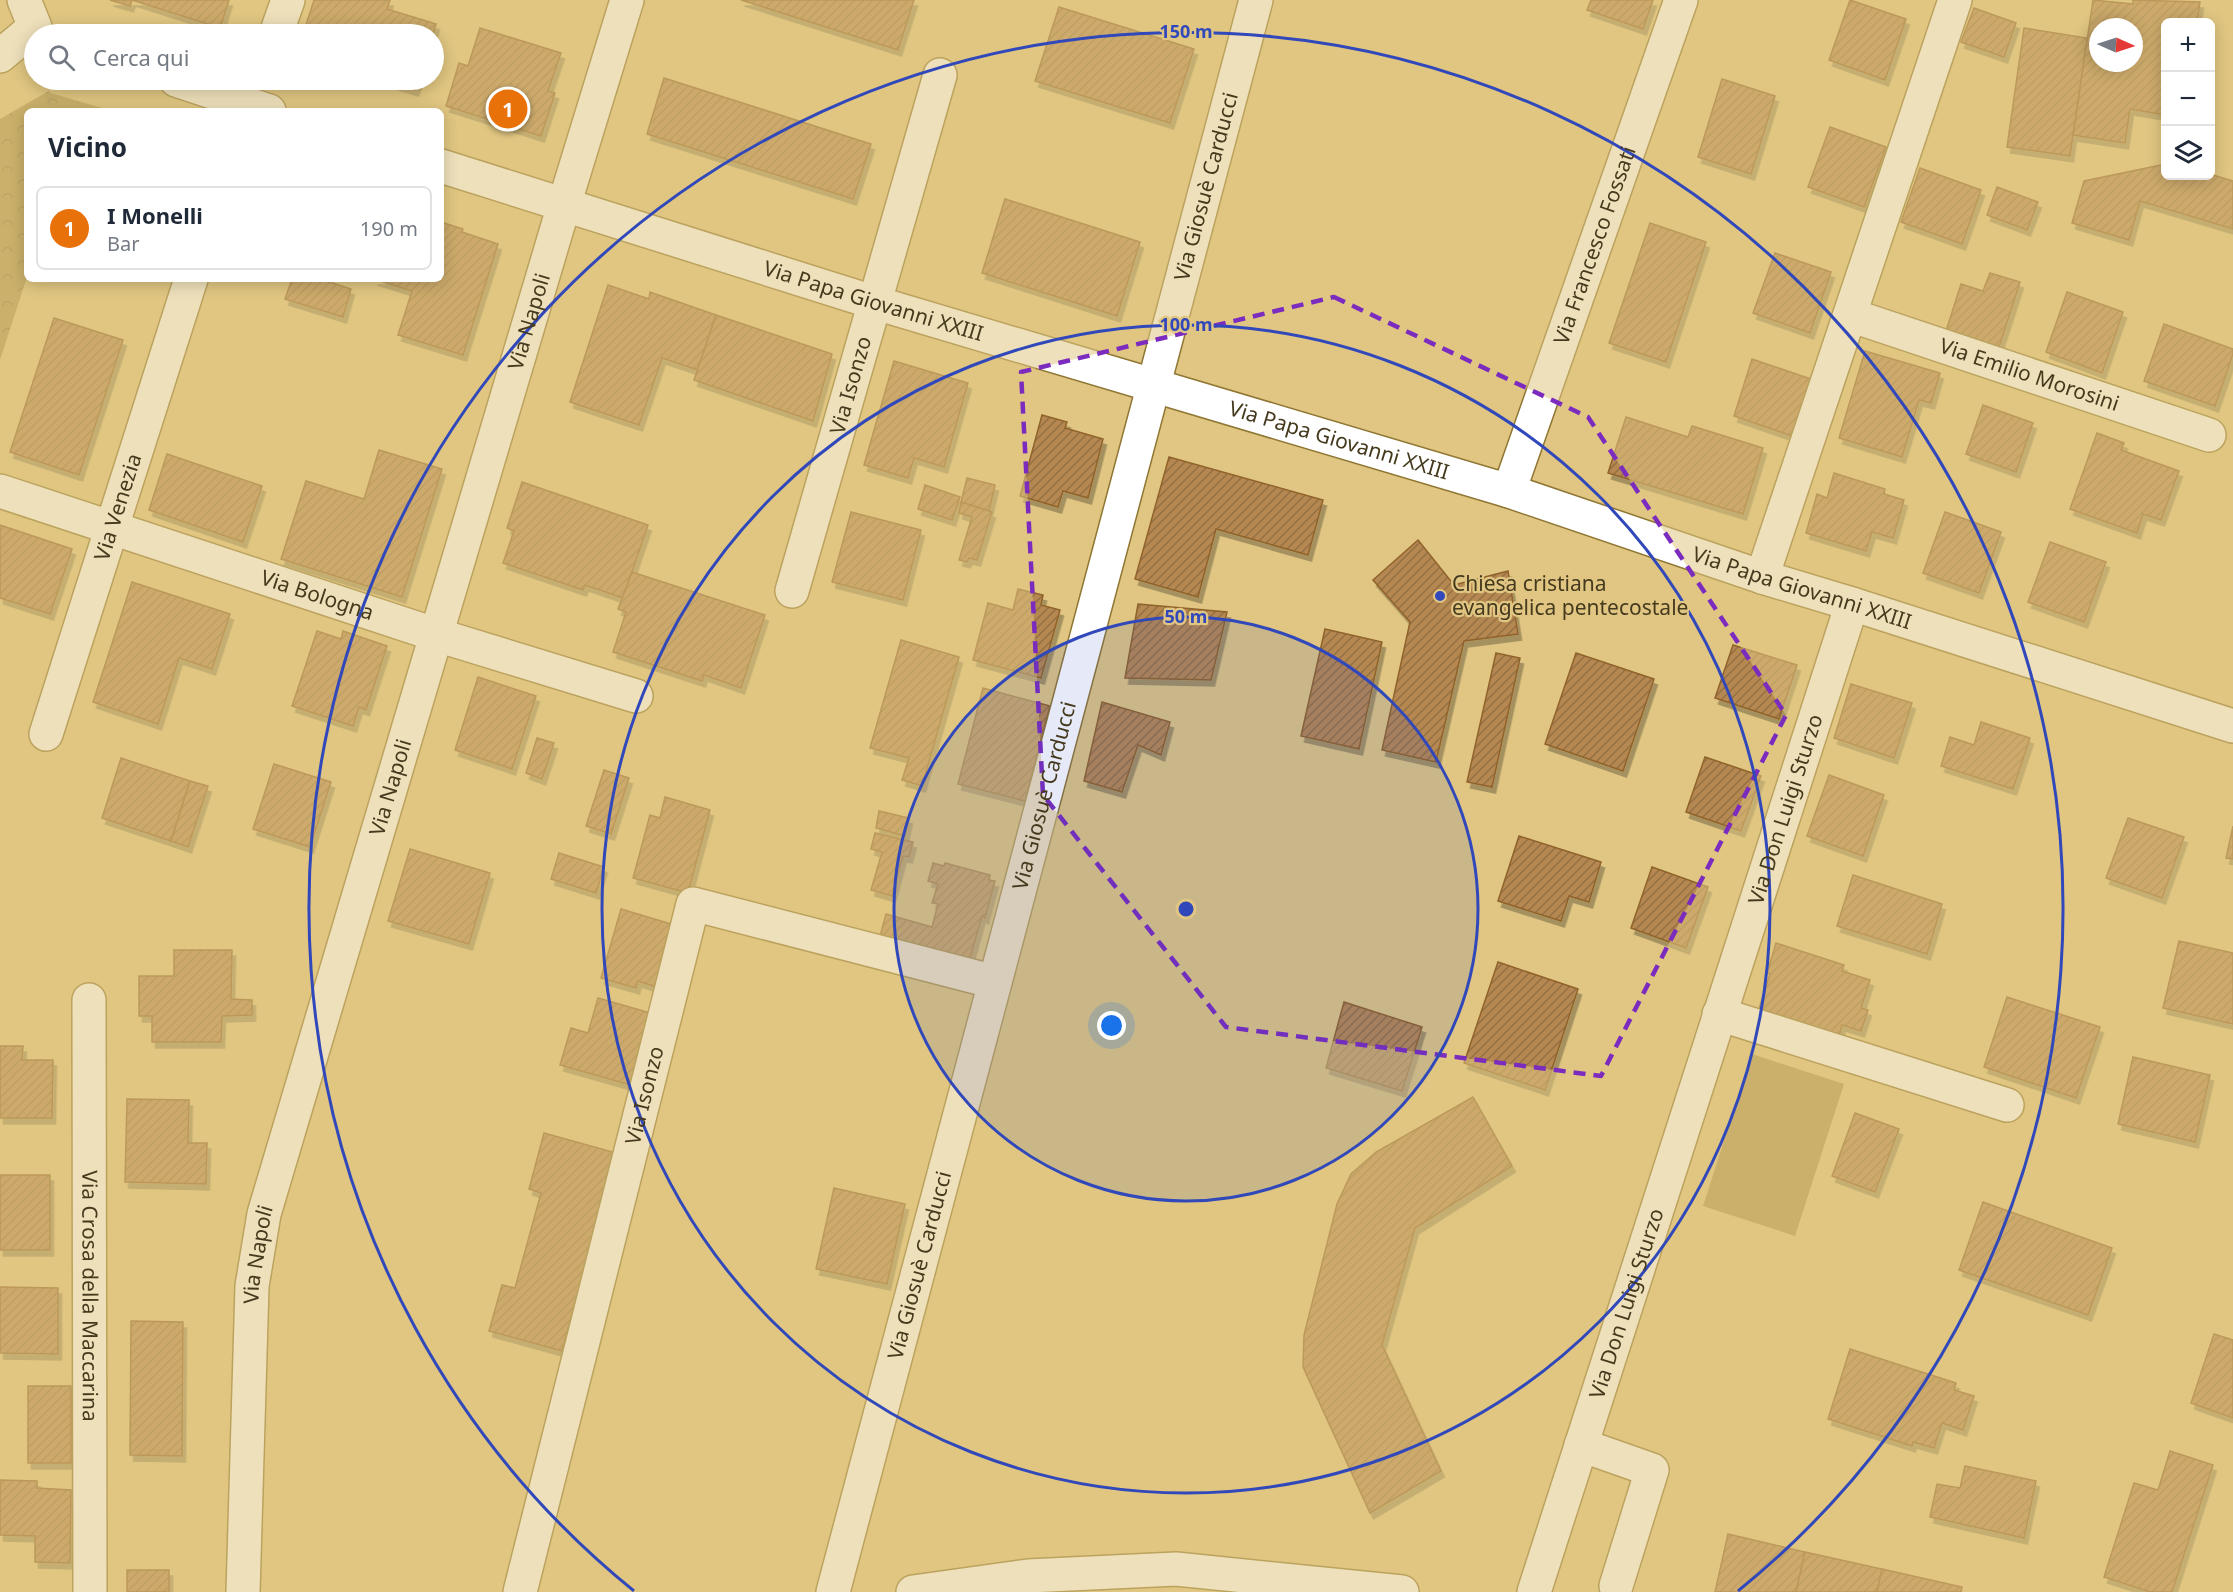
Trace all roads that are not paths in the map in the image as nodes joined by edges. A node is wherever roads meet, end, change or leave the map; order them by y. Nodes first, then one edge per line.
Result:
1 (288, 0) edge
2 (627, 0) edge
3 (1256, 0) edge
4 (1681, 0) edge
5 (1955, 0) edge
6 (280, 24) edge
7 (24, 33) edge
8 (0, 56) edge
9 (940, 75) dead end
10 (213, 90) edge
11 (258, 102) edge
12 (444, 167) edge
13 (564, 205) junction
14 (190, 282) edge
15 (876, 303) junction
16 (1850, 315) junction
17 (1155, 386) junction
18 (2209, 435) dead end
19 (1509, 490) junction
20 (0, 491) edge
21 (111, 528) junction
22 (1762, 577) junction
23 (792, 591) dead end
24 (1852, 603) junction
25 (437, 635) junction
26 (636, 696) dead end
27 (2233, 726) edge
28 (46, 734) dead end
29 (995, 982) junction
30 (89, 1000) dead end
31 (1719, 1014) junction
32 (2007, 1104) dead end
33 (1581, 1445) junction
34 (1027, 1584) edge
35 (1616, 1586) dead end
36 (90, 1592) edge
37 (243, 1592) edge
38 (519, 1592) edge
39 (833, 1592) edge
40 (913, 1592) edge
41 (1402, 1592) edge
42 (1534, 1592) edge

1 - 6 street
2 - 13 street, Via Napoli
3 - 17 street, Via Giosuè Carducci
4 - 19 street, Via Francesco Fossati
5 - 16 street
7 - 8 street
9 - 15 street, Via Isonzo
10 - 11 street
12 - 13 street, Via Papa Giovanni XXIII
13 - 15 street, Via Papa Giovanni XXIII
13 - 25 street, Via Napoli
14 - 21 street, Via Venezia
15 - 17 street, Via Papa Giovanni XXIII
15 - 23 street, Via Isonzo
16 - 18 street, Via Emilio Morosini
16 - 22 street
17 - 19 street, Via Papa Giovanni XXIII
17 - 29 street, Via Giosuè Carducci
19 - 22 street, Via Papa Giovanni XXIII
20 - 21 street, Via Bologna
21 - 25 street, Via Bologna
21 - 28 street, Via Venezia
22 - 24 street, Via Papa Giovanni XXIII
24 - 27 street, Via Papa Giovanni XXIII
24 - 31 street, Via Don Luigi Sturzo
25 - 26 street, Via Bologna
25 - 37 street, Via Napoli
29 - 38 street, Via Isonzo
29 - 39 street, Via Giosuè Carducci
30 - 36 street, Via Crosa della Maccarina
31 - 32 street
31 - 33 street, Via Don Luigi Sturzo
33 - 35 street
33 - 42 street, Via Don Luigi Sturzo
34 - 40 street
34 - 41 street

